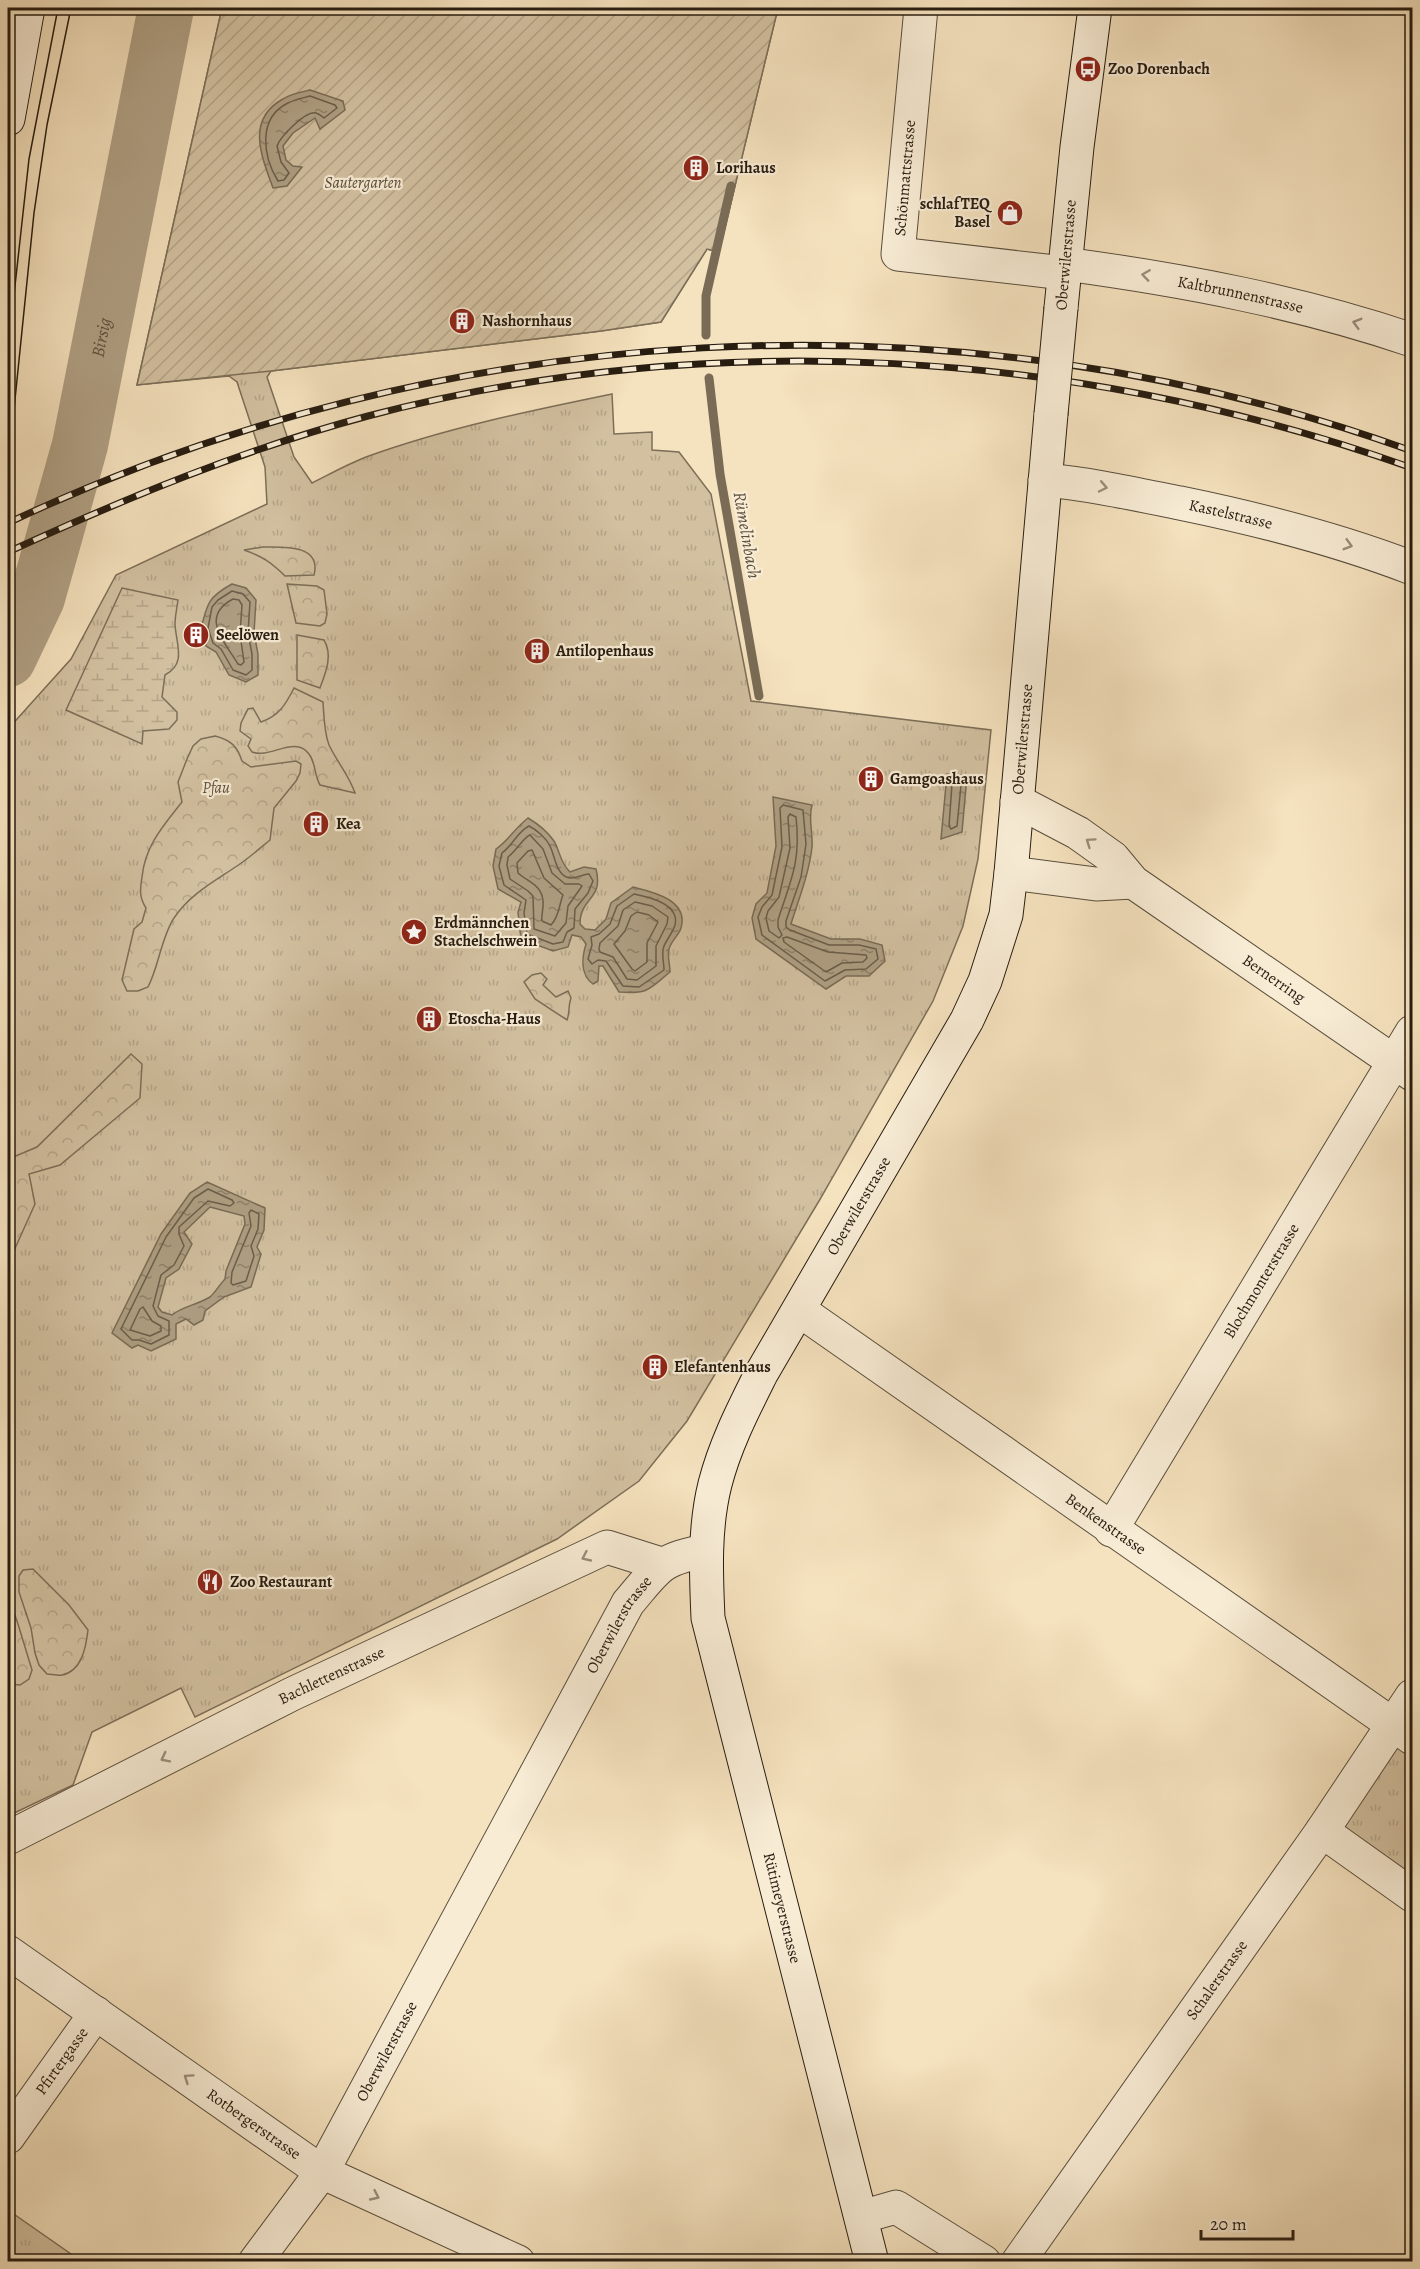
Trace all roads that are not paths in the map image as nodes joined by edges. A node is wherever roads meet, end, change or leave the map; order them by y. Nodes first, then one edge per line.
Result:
1 (28, 8) edge
2 (921, 8) edge
3 (1095, 8) edge
4 (8, 118) edge
5 (1065, 268) junction
6 (1413, 340) edge
7 (1045, 480) junction
8 (1413, 568) edge
9 (1017, 801) junction
10 (1011, 873) junction
11 (1133, 882) junction
12 (1413, 1032) edge
13 (1403, 1068) edge
14 (799, 1310) junction
15 (1111, 1530) junction
16 (706, 1551) junction
17 (661, 1564) junction
18 (1413, 1696) edge
19 (1402, 1731) edge
20 (1322, 1831) junction
21 (8, 1838) edge
22 (1413, 1895) edge
23 (8, 1952) edge
24 (96, 2013) junction
25 (8, 2138) edge
26 (322, 2172) junction
27 (861, 2217) junction
28 (255, 2262) edge
29 (518, 2262) edge
30 (872, 2262) edge
31 (984, 2262) edge
32 (1018, 2262) edge

1 - 4 street
2 - 5 street, Schönmattstrasse
3 - 5 street, Oberwilerstrasse
6 -> 5 street, Kaltbrunnenstrasse
5 - 7 street, Oberwilerstrasse, bridge
7 -> 8 street, Kastelstrasse
7 - 9 street, Oberwilerstrasse
9 - 10 street, Oberwilerstrasse
11 -> 9 street, Bernerring
10 - 11 street
10 - 14 street, Oberwilerstrasse
11 - 13 street, Bernerring
12 - 13 street, Blochmonterstrasse
13 - 15 street, Blochmonterstrasse
14 - 15 street, Benkenstrasse
14 - 16 street, Oberwilerstrasse
15 - 19 street, Benkenstrasse
16 - 17 street, Oberwilerstrasse
16 - 27 street, Rütimeyerstrasse
17 -> 21 street, Bachlettenstrasse
17 - 26 street, Oberwilerstrasse
18 - 19 street, Schalerstrasse
19 - 20 street, Schalerstrasse
20 - 22 street
20 - 32 street, Schalerstrasse
23 - 24 street, Rotbergerstrasse
24 - 25 street, Pfirtergasse
26 -> 24 street, Rotbergerstrasse
26 - 28 street, Oberwilerstrasse
26 -> 29 street, Rotbergerstrasse
27 - 30 street, Rütimeyerstrasse
27 - 31 street

